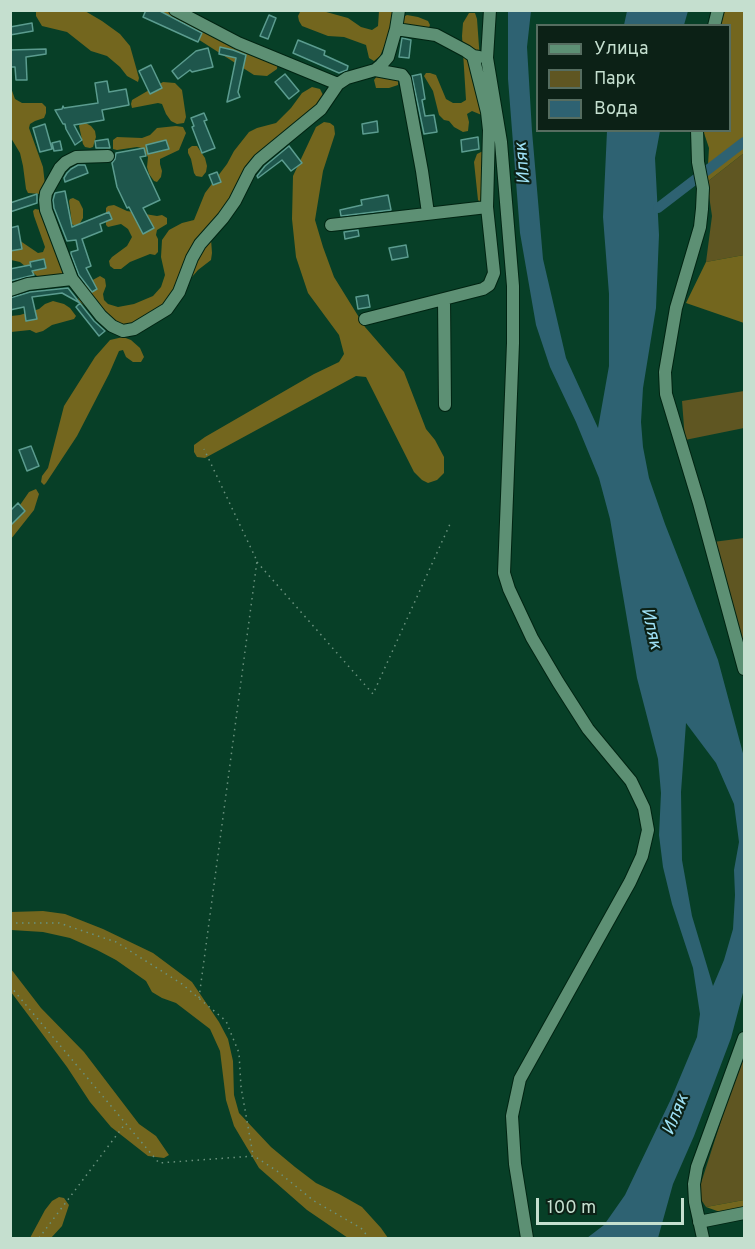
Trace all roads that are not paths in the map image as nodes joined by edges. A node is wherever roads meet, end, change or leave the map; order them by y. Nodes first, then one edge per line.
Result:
1 (175, 10) edge
2 (399, 10) edge
3 (490, 10) edge
4 (396, 29) junction
5 (473, 56) junction
6 (487, 58) junction
7 (375, 70) junction
8 (338, 84) junction
9 (697, 132) edge
10 (108, 156) dead end
11 (487, 207) junction
12 (428, 213) junction
13 (331, 225) dead end
14 (72, 279) junction
15 (10, 290) edge
16 (444, 299) junction
17 (365, 319) dead end
18 (445, 405) dead end
19 (744, 669) edge
20 (744, 1038) edge
21 (744, 1213) edge
22 (699, 1222) junction
23 (528, 1239) edge
24 (704, 1239) edge

1 - 8 street
2 - 4 street
3 - 6 street
4 - 5 street
4 - 7 street
5 - 6 street
5 - 11 street
6 - 23 street
7 - 8 street
7 - 12 street
8 - 14 street
9 - 19 street
10 - 14 street
11 - 12 street
11 - 16 street
12 - 13 street
14 - 15 street
16 - 17 street
16 - 18 street
20 - 22 street
21 - 22 street
22 - 24 street

